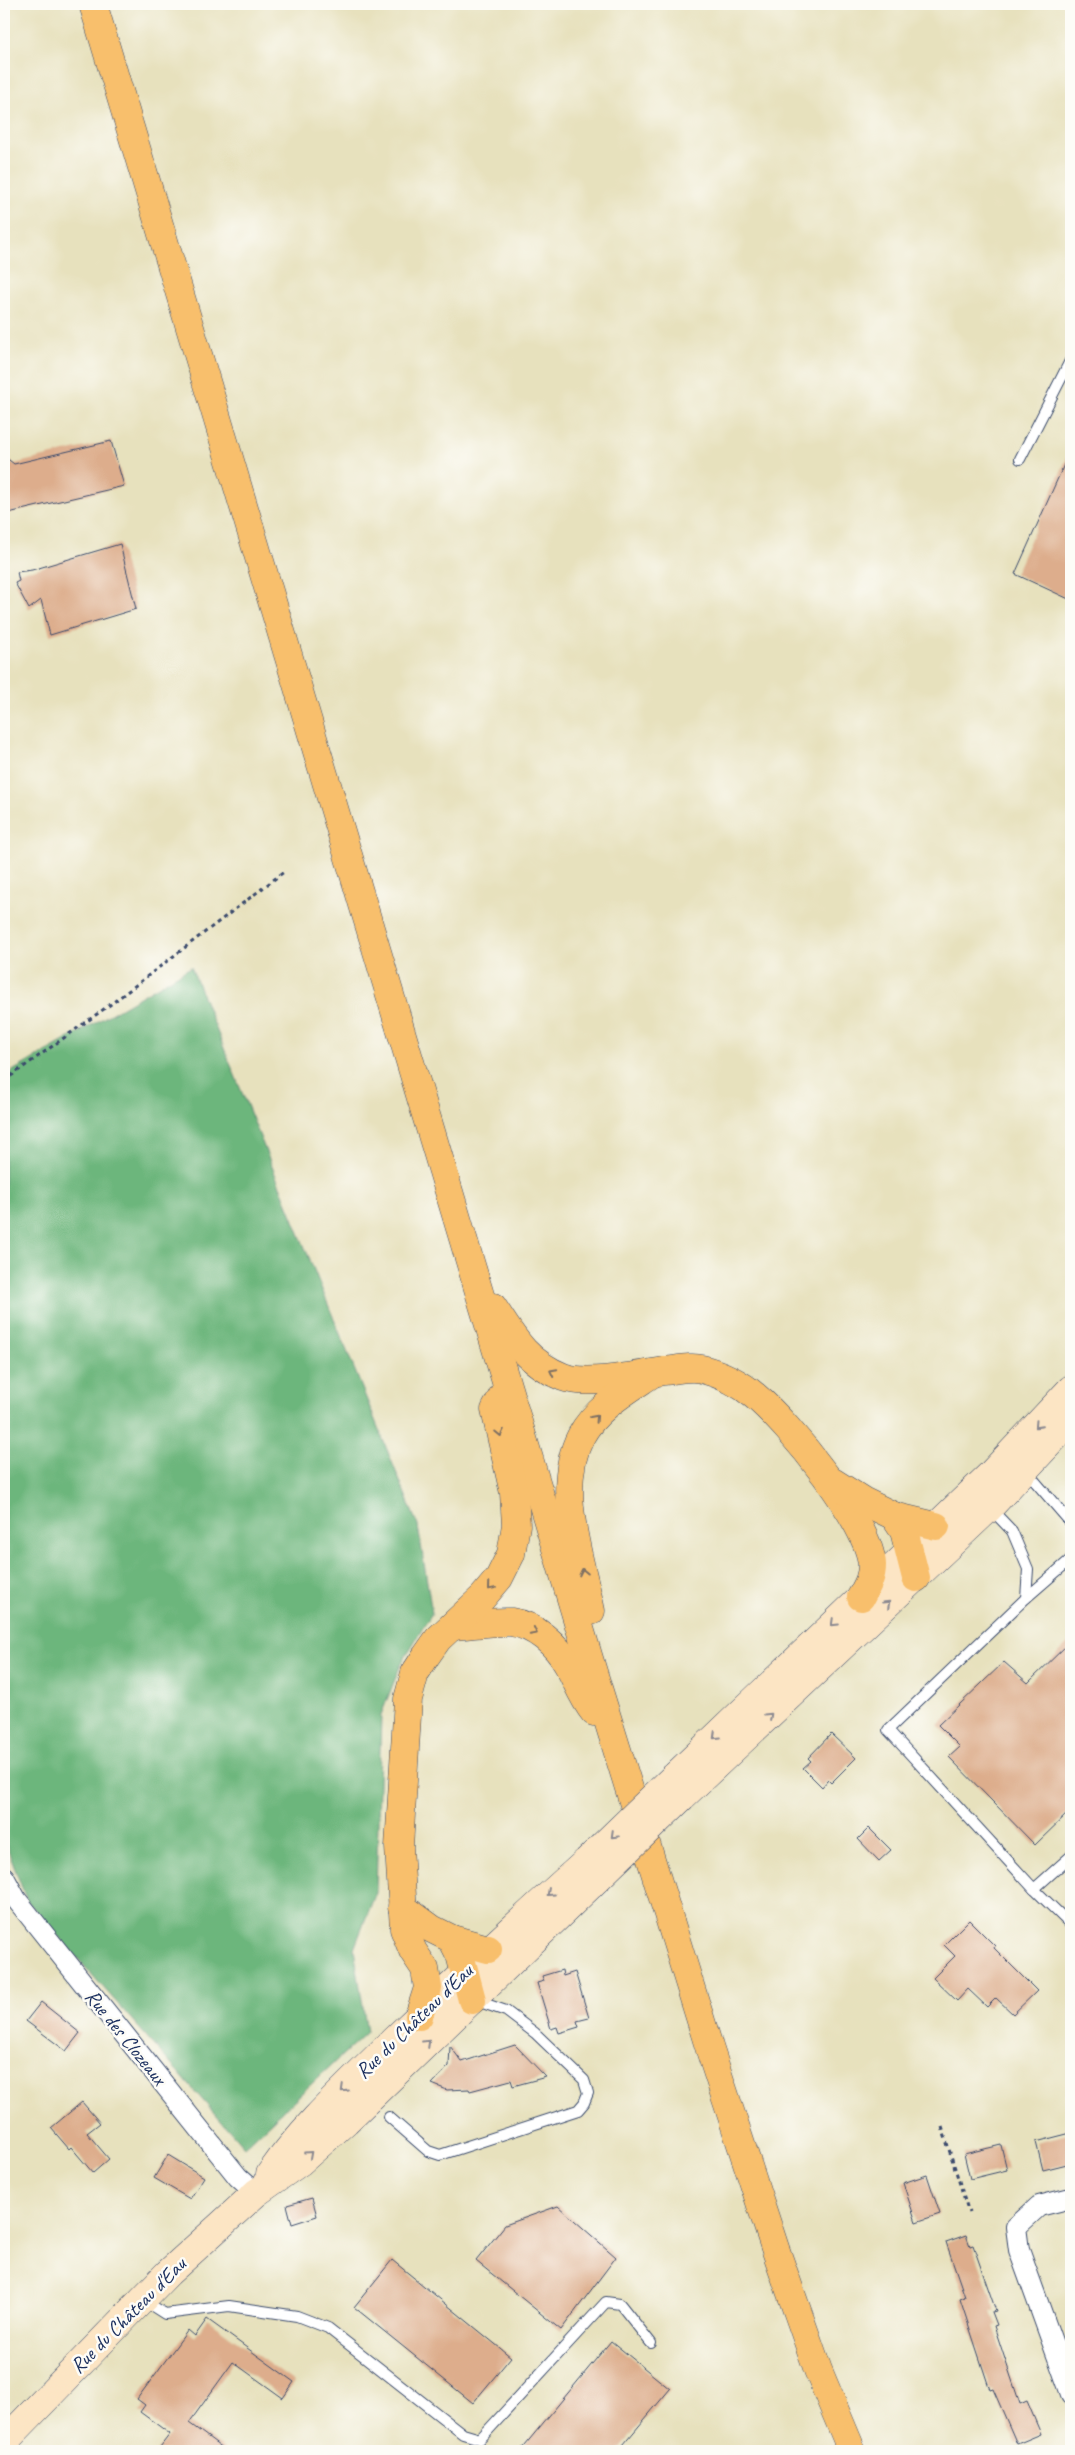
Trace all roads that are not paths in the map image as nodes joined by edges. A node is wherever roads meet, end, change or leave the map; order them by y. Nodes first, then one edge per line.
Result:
1 (93, 5) edge
2 (1071, 361) edge
3 (1020, 459) dead end
4 (476, 1280) junction
5 (652, 1373) junction
6 (507, 1387) junction
7 (1071, 1389) edge
8 (1071, 1420) edge
9 (1026, 1471) junction
10 (992, 1473) junction
11 (832, 1481) junction
12 (990, 1508) junction
13 (894, 1516) junction
14 (1071, 1523) edge
15 (936, 1526) junction
16 (867, 1546) junction
17 (1071, 1559) edge
18 (905, 1565) junction
19 (861, 1597) junction
20 (1026, 1598) junction
21 (453, 1626) junction
22 (593, 1672) junction
23 (613, 1735) junction
24 (678, 1787) junction
25 (1071, 1856) edge
26 (592, 1870) junction
27 (4, 1877) edge
28 (1034, 1890) junction
29 (402, 1907) junction
30 (1071, 1925) edge
31 (452, 1939) junction
32 (488, 1949) junction
33 (425, 1969) junction
34 (457, 1980) junction
35 (472, 2000) junction
36 (419, 2016) junction
37 (389, 2117) dead end
38 (256, 2193) junction
39 (1071, 2198) edge
40 (142, 2299) junction
41 (651, 2343) dead end
42 (1071, 2394) edge
43 (4, 2442) edge
44 (852, 2451) edge

1 - 4 main road
2 - 3 lane
5 -> 4 main road
4 - 6 main road
5 - 11 main road
22 -> 5 main road
6 -> 21 main road
6 - 22 main road
7 -> 10 main road
8 - 9 main road
9 - 10 lane
9 - 12 main road
9 - 14 lane
10 - 12 lane
10 - 15 main road
11 - 13 main road
11 - 16 main road
12 - 18 main road
12 - 20 lane
13 - 15 main road
13 - 18 main road
15 - 18 main road
16 - 18 main road
16 - 19 main road
17 - 20 lane
18 - 19 main road
24 -> 18 main road
19 -> 24 main road
20 - 28 lane
21 -> 23 main road
21 - 29 main road
22 - 23 main road
23 - 44 main road
24 - 26 main road, bridge
25 - 28 lane
26 -> 32 main road, Rue du Château d'Eau
26 - 35 main road, Rue du Château d'Eau
27 - 38 street, Rue des Clozeaux
28 - 30 lane
29 - 31 main road
29 - 33 main road
31 - 32 main road
31 - 34 main road
32 - 34 main road, Rue du Château d'Eau
33 - 34 main road
33 - 36 main road
34 - 35 main road
34 - 36 main road, Rue du Château d'Eau
35 - 37 lane
38 -> 35 main road, Rue du Château d'Eau
36 -> 38 main road, Rue du Château d'Eau
38 - 40 main road, Rue du Château d'Eau
39 - 42 street
40 - 41 lane
40 - 43 main road, Rue du Château d'Eau

